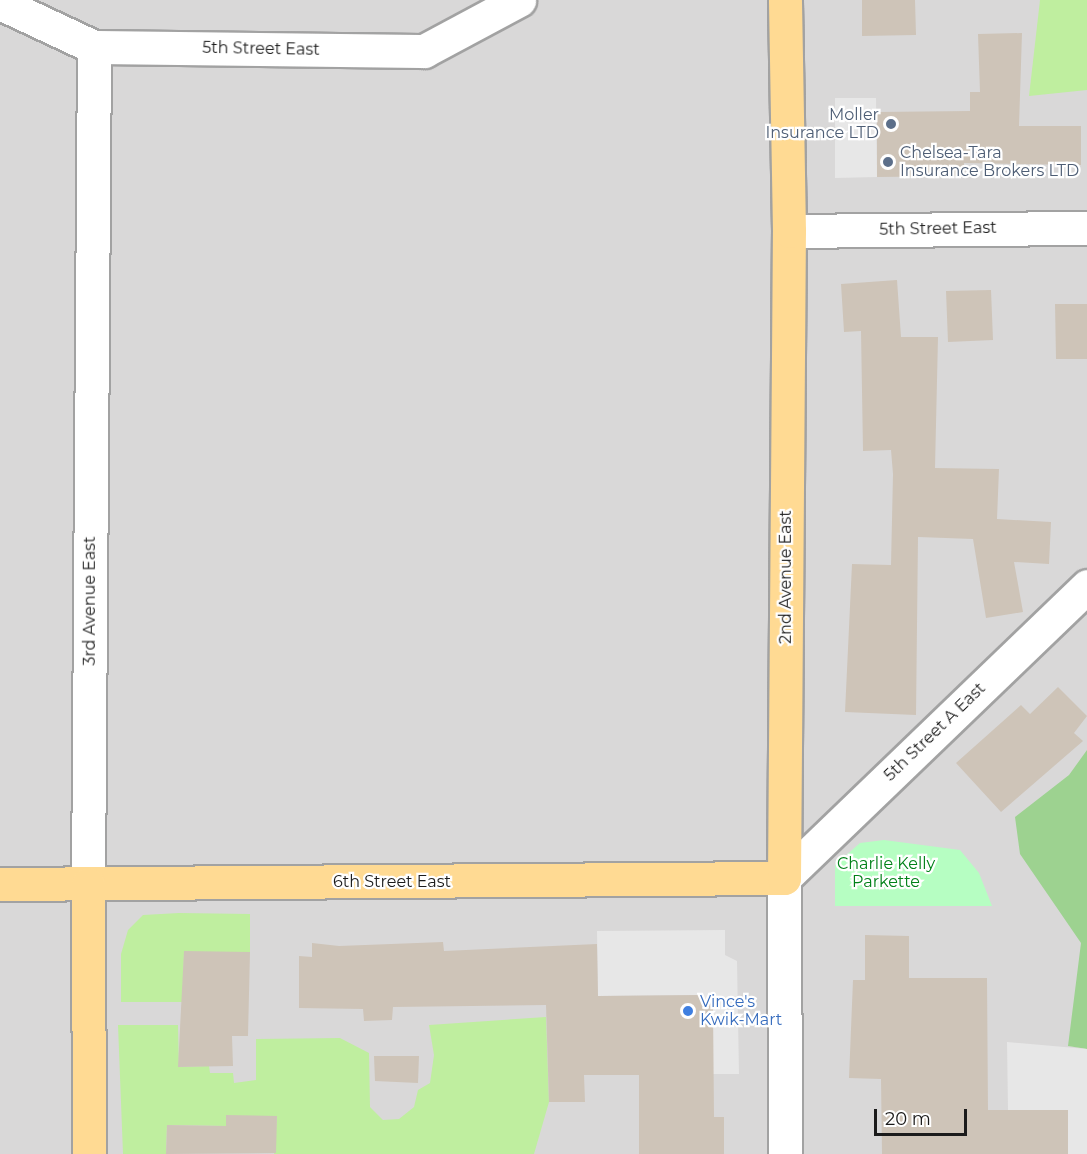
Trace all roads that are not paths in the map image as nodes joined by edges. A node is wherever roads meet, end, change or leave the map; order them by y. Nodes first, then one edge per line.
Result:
1 (519, 0) edge
2 (784, 0) edge
3 (0, 3) edge
4 (94, 47) junction
5 (1087, 228) edge
6 (789, 231) junction
7 (1087, 586) edge
8 (784, 878) junction
9 (0, 884) edge
10 (88, 884) junction
11 (88, 1154) edge
12 (785, 1154) edge

1 - 4 street, 5th Street East
2 - 6 main road, 2nd Avenue East
3 - 4 street, 5th Street East
4 - 10 street, 3rd Avenue East
5 - 6 street, 5th Street East
6 - 8 main road, 2nd Avenue East
7 - 8 street, 5th Street A East
8 - 10 main road, 6th Street East
8 - 12 street, 2nd Avenue East
9 - 10 main road, 6th Street East
10 - 11 main road, 3rd Avenue East

